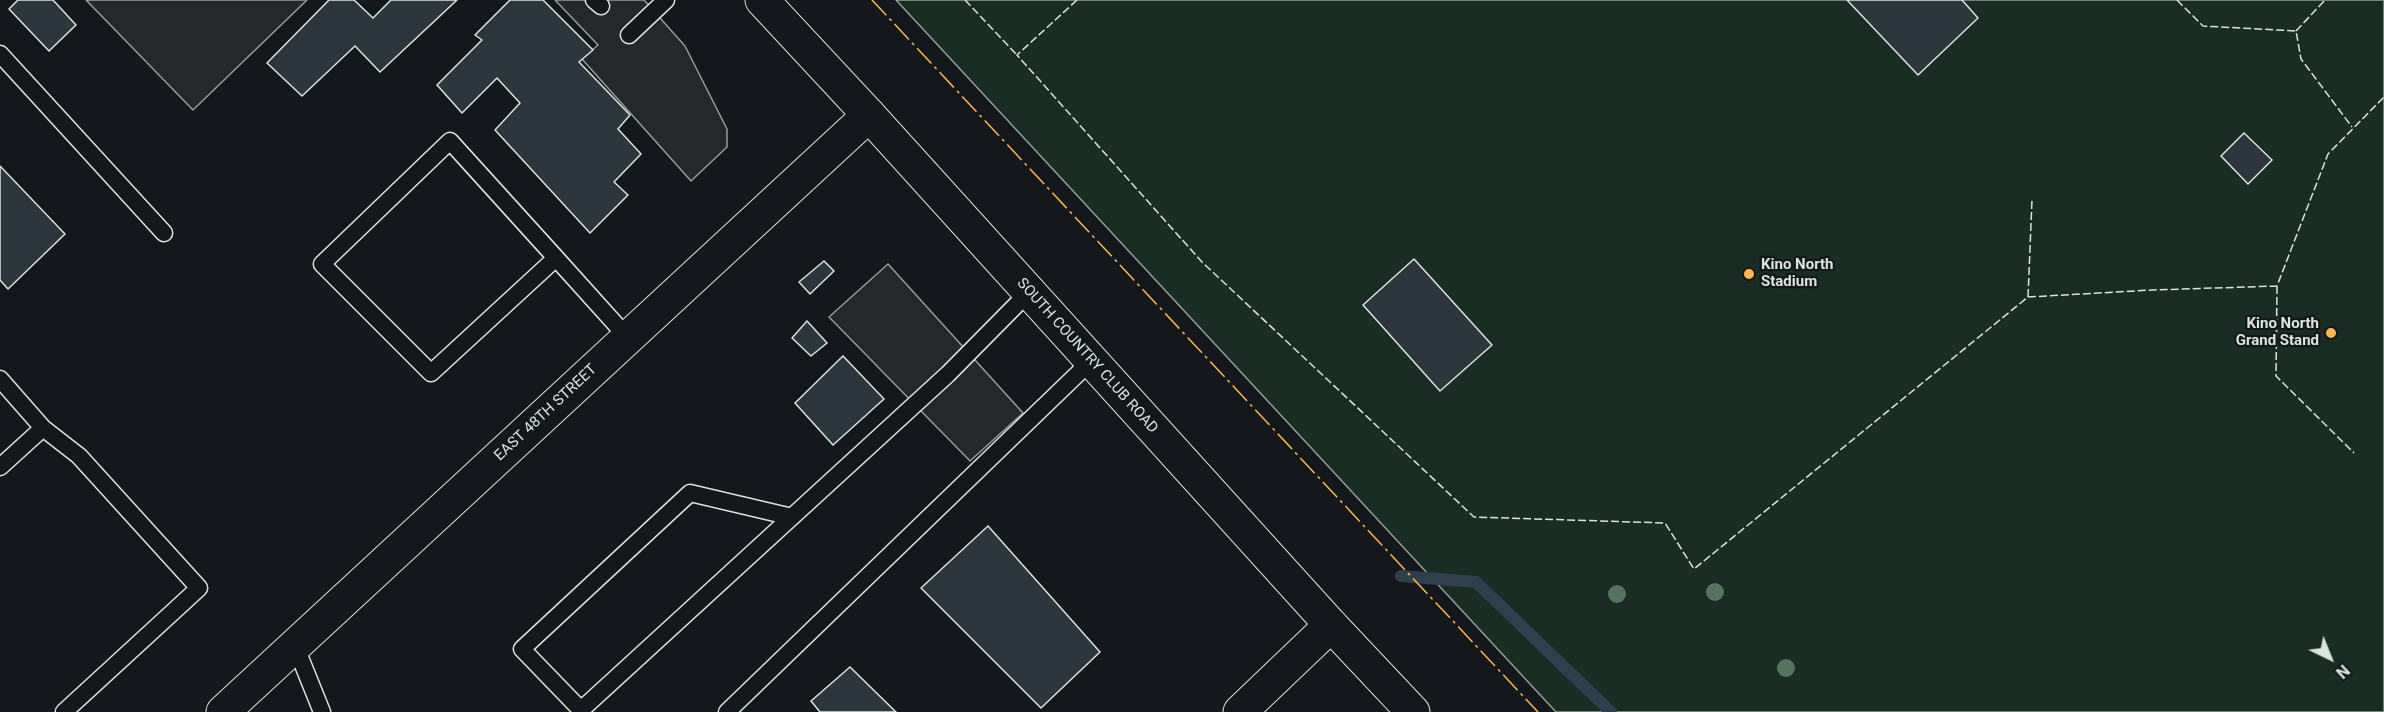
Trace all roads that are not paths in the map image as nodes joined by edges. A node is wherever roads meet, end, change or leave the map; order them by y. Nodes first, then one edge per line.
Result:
1 (666, 0) edge
2 (762, 0) edge
3 (629, 35) dead end
4 (0, 54) edge
5 (868, 115) junction
6 (164, 233) dead end
7 (556, 258) junction
8 (1029, 292) junction
9 (628, 338) junction
10 (1091, 361) junction
11 (0, 379) edge
12 (43, 428) junction
13 (0, 467) edge
14 (792, 517) junction
15 (1331, 625) junction
16 (295, 645) junction
17 (64, 712) edge
18 (223, 712) edge
19 (322, 712) edge
20 (727, 712) edge
21 (1240, 712) edge
22 (1413, 712) edge

1 - 3 lane
2 - 5 street, SOUTH COUNTRY CLUB ROAD
4 - 6 lane
5 - 8 street, SOUTH COUNTRY CLUB ROAD
5 - 9 street, EAST 48TH STREET
7 - 7 lane
7 - 9 lane
8 - 10 street, SOUTH COUNTRY CLUB ROAD
8 - 14 lane
9 - 16 street, EAST 48TH STREET
10 - 15 street, SOUTH COUNTRY CLUB ROAD
10 - 20 lane
11 - 12 lane
12 - 13 lane
12 - 17 lane
14 - 14 lane
15 - 21 street
15 - 22 street, SOUTH COUNTRY CLUB ROAD
16 - 18 street, EAST 48TH STREET
16 - 19 lane

